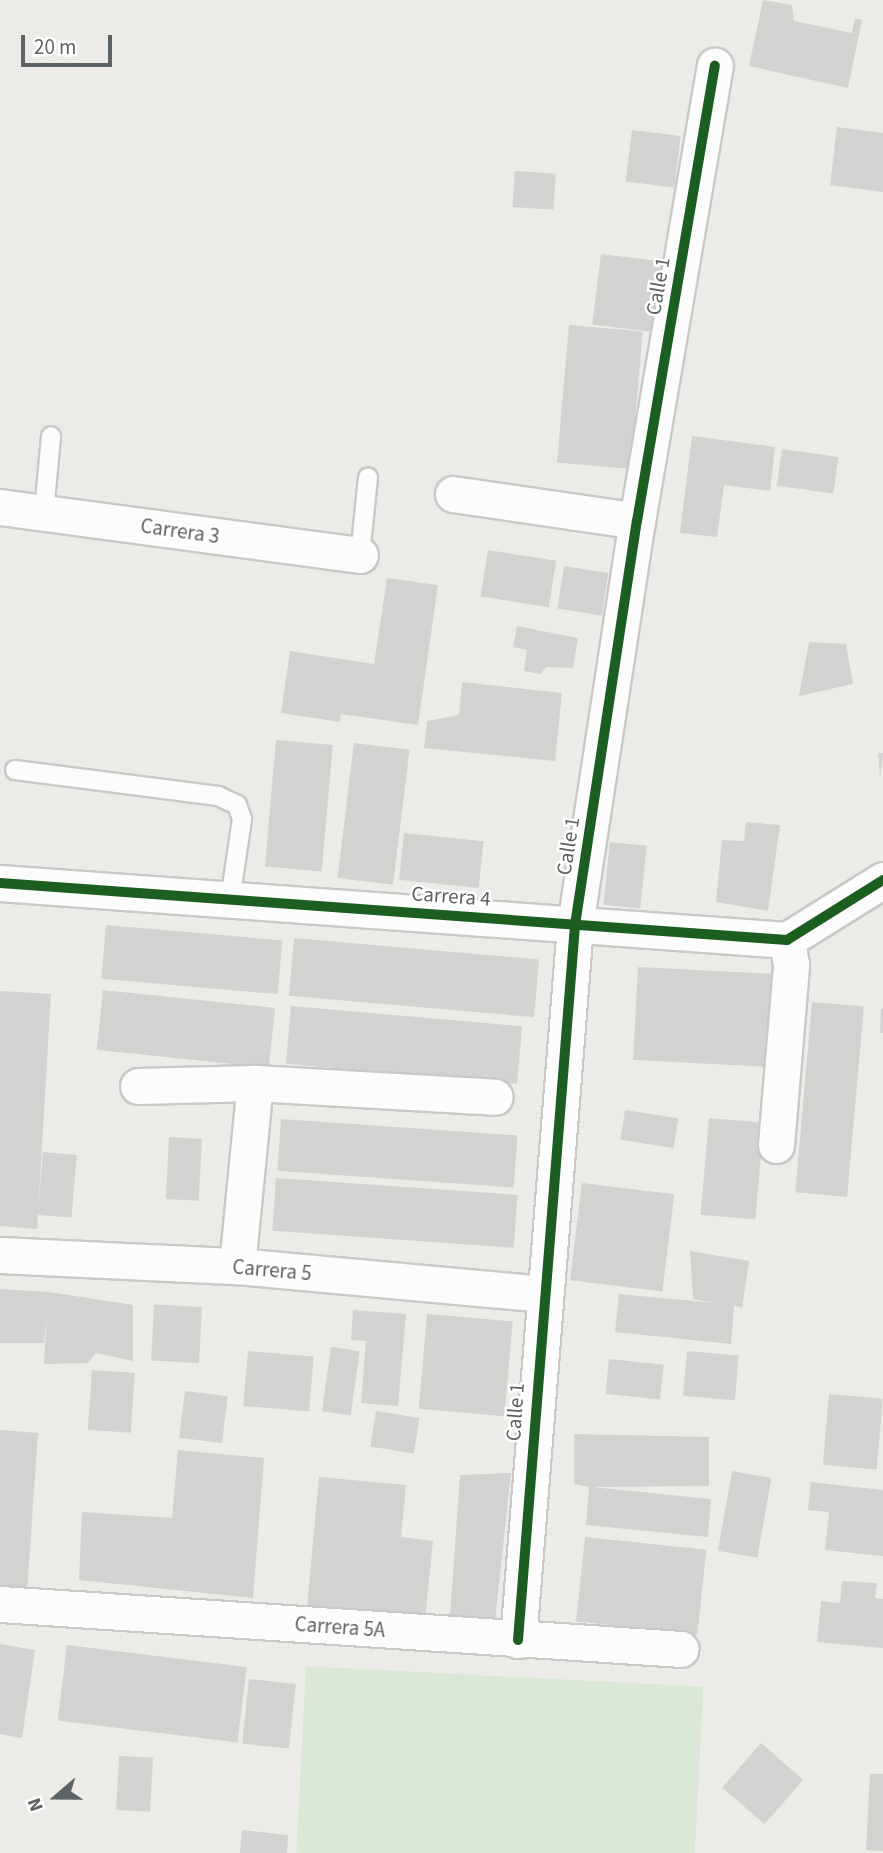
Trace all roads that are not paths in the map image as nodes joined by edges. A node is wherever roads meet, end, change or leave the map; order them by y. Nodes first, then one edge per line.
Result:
1 (715, 66) dead end
2 (51, 436) dead end
3 (368, 477) dead end
4 (453, 494) dead end
5 (0, 506) edge
6 (44, 512) junction
7 (637, 521) junction
8 (360, 555) joint
9 (15, 770) dead end
10 (883, 880) edge
11 (0, 883) edge
12 (230, 900) junction
13 (575, 925) junction
14 (787, 940) junction
15 (255, 1083) junction
16 (138, 1086) dead end
17 (495, 1097) dead end
18 (776, 1145) dead end
19 (0, 1255) edge
20 (237, 1266) junction
21 (543, 1294) junction
22 (0, 1604) edge
23 (518, 1640) junction
24 (681, 1649) dead end

1 - 7 street, Calle 1
2 - 6 lane
3 - 8 lane
4 - 7 street
5 - 6 street, Carrera 3
6 - 8 street, Carrera 3
7 - 13 street, Calle 1
9 - 12 lane
10 - 14 street
11 - 12 street, Carrera 4
12 - 13 street, Carrera 4
13 - 14 street, Carrera 4
13 - 21 street, Calle 1
14 - 18 street
15 - 16 street
15 - 17 street
15 - 20 street
19 - 20 street, Carrera 5
20 - 21 street, Carrera 5
21 - 23 street, Calle 1
22 - 23 street, Carrera 5A
23 - 24 street, Carrera 5A

